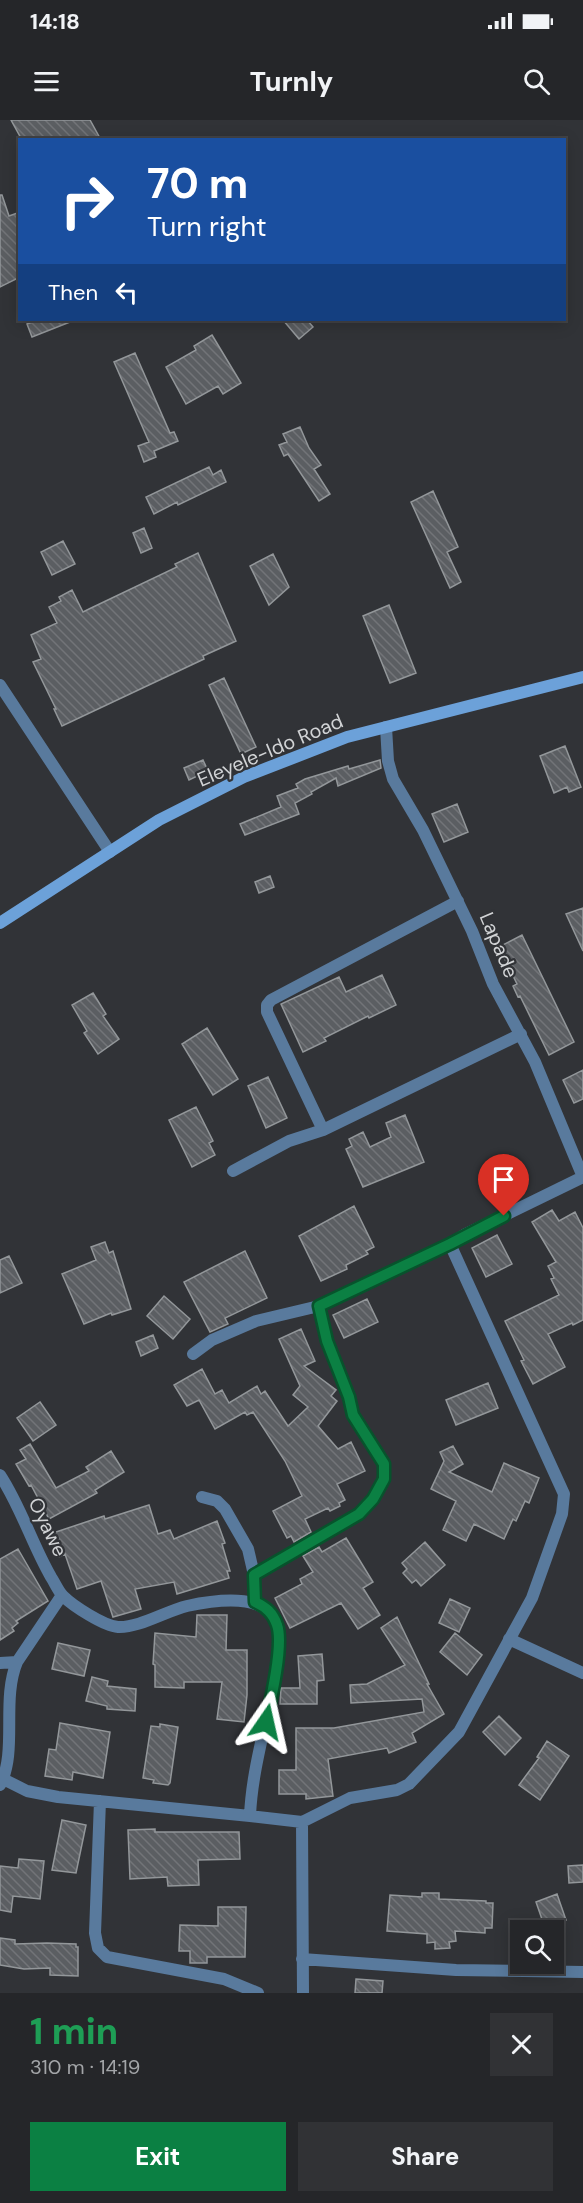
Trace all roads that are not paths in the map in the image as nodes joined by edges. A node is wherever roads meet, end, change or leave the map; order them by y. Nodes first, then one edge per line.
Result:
1 (583, 677) edge
2 (0, 685) edge
3 (386, 727) junction
4 (110, 852) junction
5 (458, 901) junction
6 (0, 923) edge
7 (521, 1034) junction
8 (323, 1130) junction
9 (233, 1171) dead end
10 (583, 1177) edge
11 (450, 1244) junction
12 (319, 1306) junction
13 (193, 1354) dead end
14 (0, 1475) edge
15 (202, 1497) dead end
16 (254, 1575) junction
17 (62, 1595) junction
18 (255, 1602) junction
19 (509, 1639) junction
20 (17, 1662) junction
21 (0, 1664) edge
22 (583, 1673) edge
23 (2, 1782) edge
24 (100, 1801) junction
25 (250, 1816) junction
26 (302, 1822) junction
27 (302, 1959) junction
28 (583, 1972) edge
29 (258, 1993) edge
30 (303, 1993) edge

1 - 3 main road, Eleyele-Ido Road
2 - 4 street
3 - 4 main road, Eleyele-Ido Road
3 - 5 street, Lapade
4 - 6 main road, Eleyele-Ido Road
5 - 7 street, Lapade
5 - 8 street
7 - 8 street
7 - 10 street, Lapade
8 - 9 street
10 - 11 street
11 - 12 street
11 - 19 street
12 - 13 street
12 - 16 street
14 - 17 street, Oyawe
15 - 16 street
16 - 18 street
17 - 18 street
17 - 20 street
18 - 25 street
19 - 22 street
19 - 26 street
20 - 21 street
20 - 23 street
23 - 24 street
24 - 25 street
24 - 29 street
25 - 26 street
26 - 27 street
27 - 28 street
27 - 30 street

